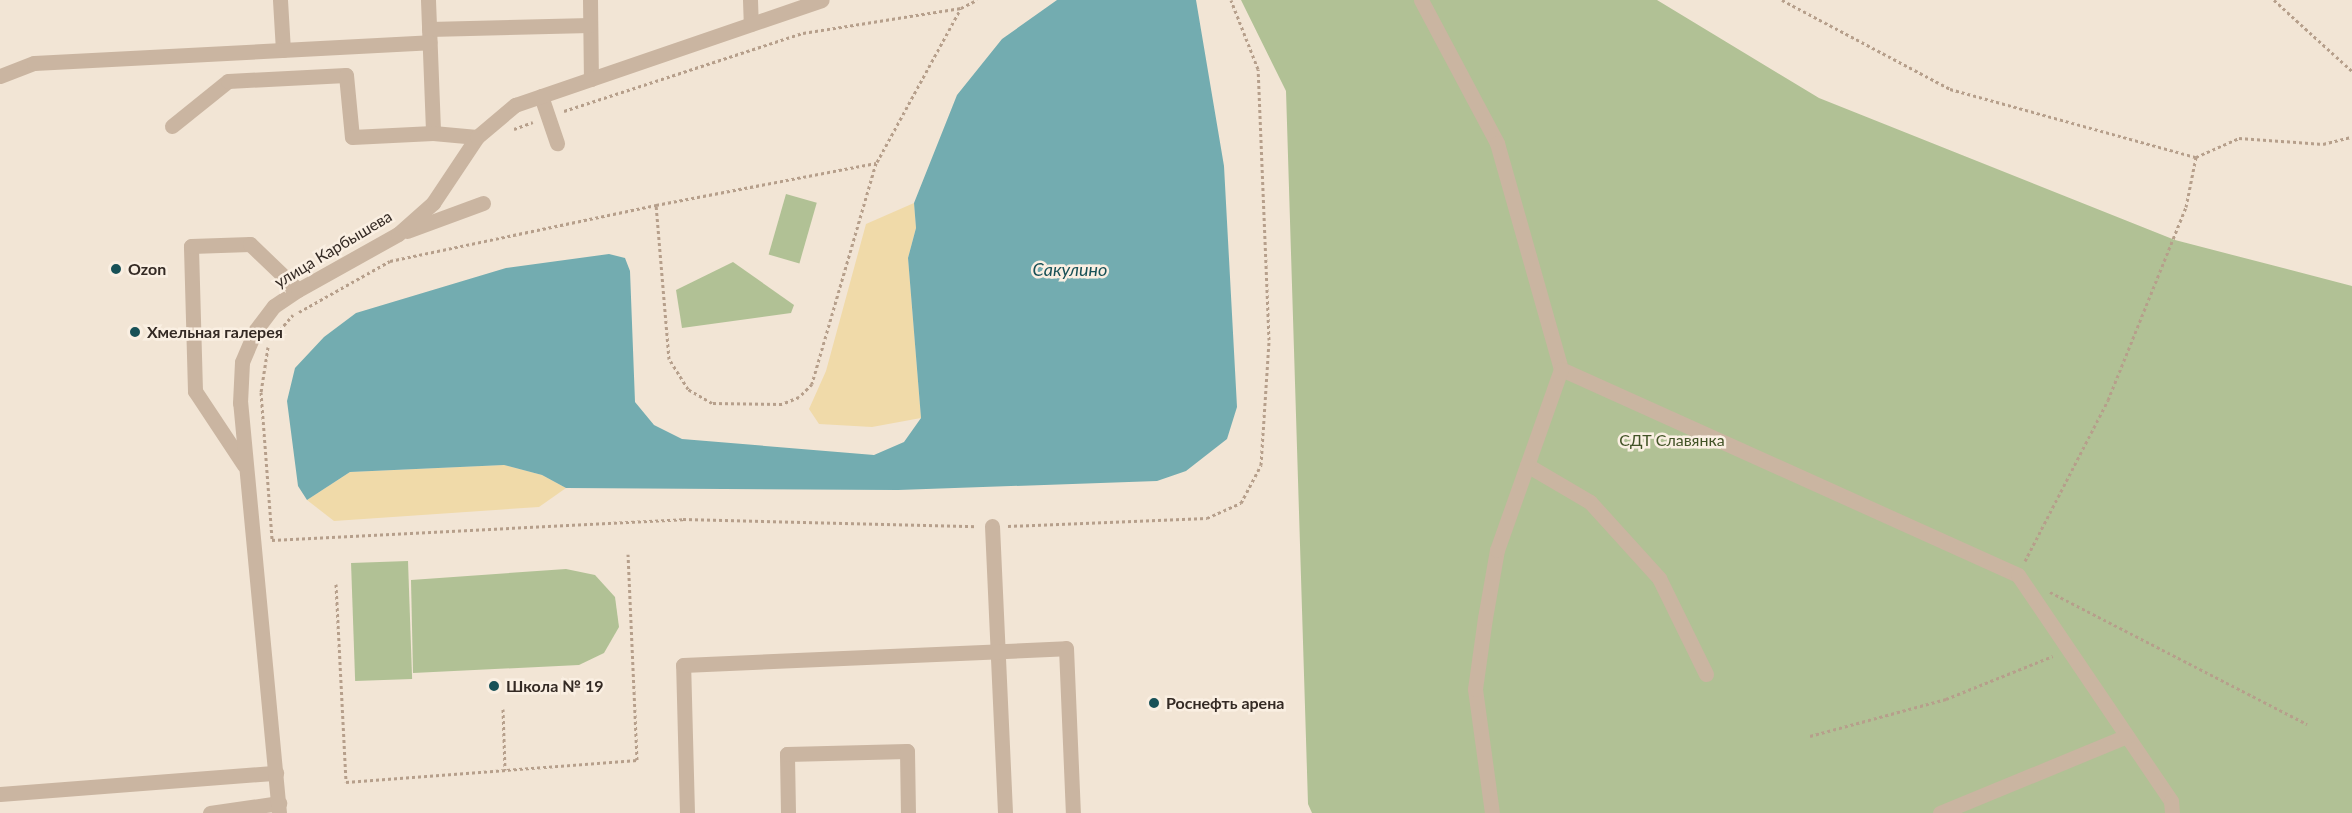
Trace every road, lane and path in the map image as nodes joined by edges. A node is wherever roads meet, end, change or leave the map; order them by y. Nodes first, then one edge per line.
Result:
1 (280, 0) edge
2 (428, 0) edge
3 (590, 0) edge
4 (750, 0) edge
5 (820, 0) edge
6 (976, 0) edge
7 (1231, 0) edge
8 (1421, 0) edge
9 (1782, 0) edge
10 (2274, 0) edge
11 (961, 8) junction
12 (751, 24) junction
13 (590, 26) junction
14 (429, 36) junction
15 (283, 50) junction
16 (2352, 71) edge
17 (0, 76) edge
18 (591, 79) junction
19 (541, 96) junction
20 (548, 116) junction
21 (172, 126) dead end
22 (511, 130) dead end
23 (433, 133) junction
24 (477, 137) junction
25 (2352, 137) edge
26 (556, 143) dead end
27 (2196, 157) junction
28 (876, 163) junction
29 (483, 203) dead end
30 (656, 205) junction
31 (398, 234) junction
32 (406, 248) dead end
33 (390, 261) junction
34 (298, 290) junction
35 (1561, 369) junction
36 (1527, 465) junction
37 (246, 468) junction
38 (992, 526) junction
39 (628, 554) dead end
40 (2018, 575) junction
41 (336, 584) dead end
42 (2049, 591) dead end
43 (999, 650) junction
44 (2069, 650) junction
45 (1706, 674) dead end
46 (503, 709) dead end
47 (2307, 724) dead end
48 (1810, 736) dead end
49 (2127, 736) junction
50 (505, 770) junction
51 (276, 773) junction
52 (0, 794) edge
53 (279, 808) edge
54 (210, 813) edge
55 (687, 813) edge
56 (788, 813) edge
57 (908, 813) edge
58 (1005, 813) edge
59 (1073, 813) edge
60 (1492, 813) edge
61 (1940, 813) edge
62 (2172, 813) edge

1 - 15 street
2 - 14 street
3 - 13 street
4 - 12 street
5 - 12 street, улица Карбышева
6 - 11 path
7 - 38 path
8 - 35 street
9 - 27 path
10 - 16 path
11 - 20 path
11 - 28 path
12 - 18 street, улица Карбышева
13 - 14 street
13 - 18 street
14 - 15 street
14 - 23 street
15 - 17 street
18 - 19 street, улица Карбышева
19 - 20 street
19 - 24 street, улица Карбышева
20 - 22 path
20 - 26 street
21 - 23 street
23 - 24 street
24 - 31 street, улица Карбышева
25 - 27 path
27 - 40 path
28 - 30 path
28 - 30 path
29 - 31 street
30 - 33 path
31 - 34 street, улица Карбышева
32 - 33 path
33 - 38 path
34 - 37 street, улица Карбышева
34 - 37 street
35 - 36 street
35 - 40 street
36 - 45 street
36 - 60 street
37 - 51 street, улица Карбышева
38 - 43 street
39 - 50 path
40 - 44 street
41 - 50 path
42 - 47 path
43 - 55 street
43 - 58 street
43 - 59 street
44 - 48 path
44 - 49 street
46 - 50 path
49 - 61 street
49 - 62 street
51 - 52 street
51 - 53 street, улица Карбышева
53 - 54 street
56 - 57 street

